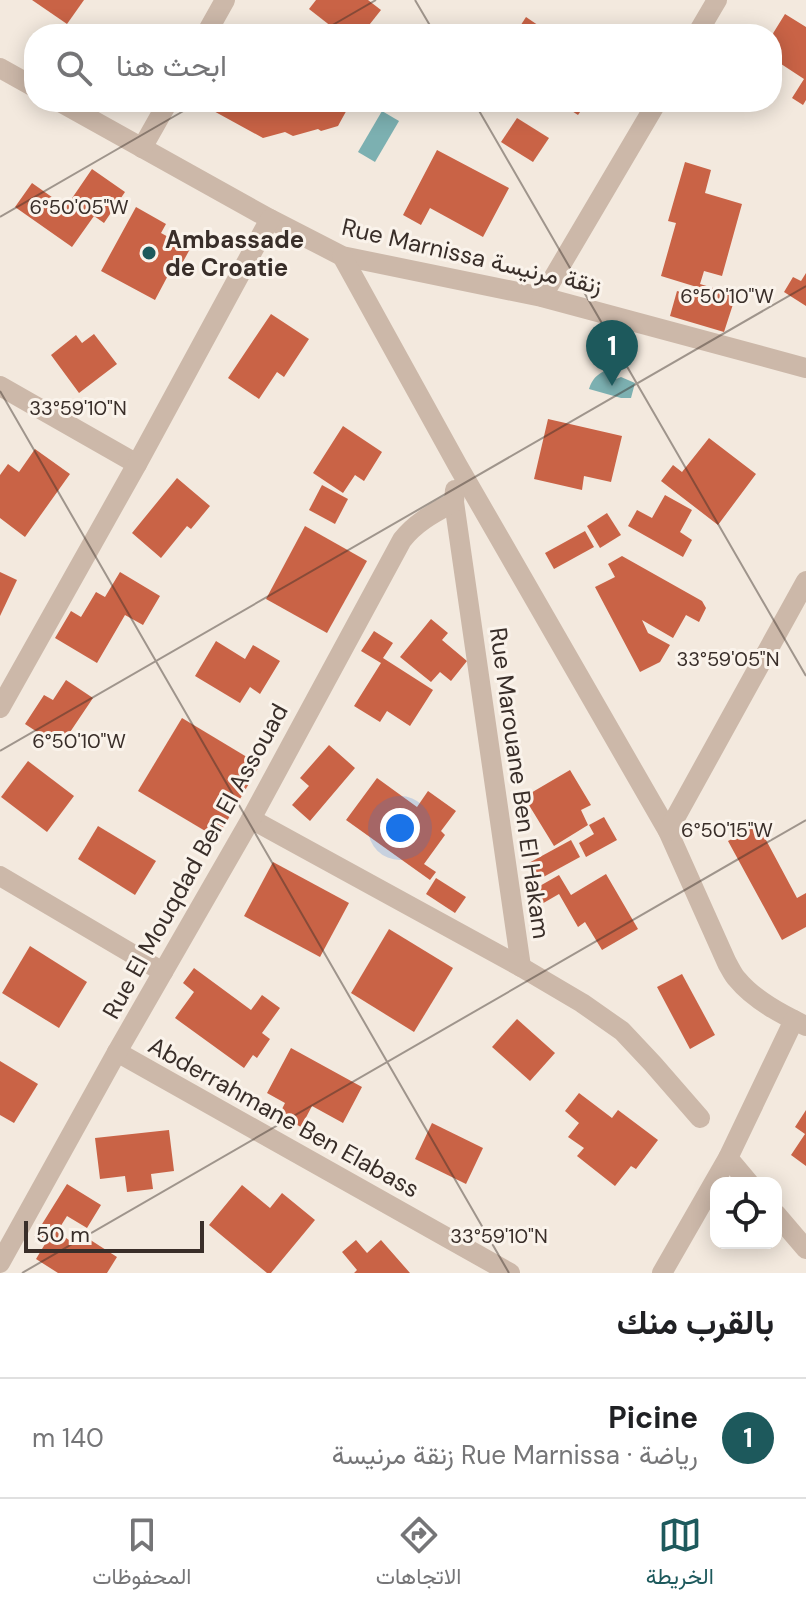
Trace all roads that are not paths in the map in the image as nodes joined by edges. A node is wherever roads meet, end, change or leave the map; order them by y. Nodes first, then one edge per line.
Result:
1 (225, 0) edge
2 (717, 0) edge
3 (212, 24) edge
4 (703, 24) edge
5 (0, 68) edge
6 (24, 81) edge
7 (78, 112) edge
8 (162, 112) edge
9 (651, 112) edge
10 (142, 148) junction
11 (270, 219) junction
12 (342, 256) junction
13 (542, 297) junction
14 (806, 368) edge
15 (0, 386) edge
16 (137, 464) junction
17 (458, 466) junction
18 (454, 502) junction
19 (806, 581) edge
20 (0, 708) edge
21 (251, 819) junction
22 (668, 831) junction
23 (0, 876) edge
24 (521, 967) junction
25 (163, 972) junction
26 (800, 1023) edge
27 (117, 1052) junction
28 (700, 1118) dead end
29 (728, 1158) junction
30 (744, 1177) edge
31 (782, 1221) edge
32 (806, 1249) edge
33 (0, 1263) edge
34 (510, 1273) edge
35 (662, 1273) edge

1 - 3 street
2 - 4 street
5 - 6 street
7 - 10 street, Rue Marnissa زنقة مرنيسة
8 - 10 street
9 - 13 street
10 - 11 street, Rue Marnissa زنقة مرنيسة
11 - 12 street, Rue Marnissa زنقة مرنيسة
11 - 16 street
12 - 13 street, Rue Marnissa زنقة مرنيسة
12 - 17 street
13 - 14 street, Rue Marnissa زنقة مرنيسة
15 - 16 street
16 - 20 street
17 - 18 street, Rue Marouane Ben El Hakam
17 - 22 street
18 - 21 street, Rue El Mouqdad Ben El Assouad
18 - 24 street, Rue Marouane Ben El Hakam
19 - 22 street
21 - 24 street
21 - 25 street, Rue El Mouqdad Ben El Assouad
22 - 26 street
23 - 25 street
24 - 28 street, Rue Marouane Ben El Hakam
25 - 27 street, Rue El Mouqdad Ben El Assouad
26 - 29 street
27 - 33 street, Rue El Mouqdad Ben El Assouad
27 - 34 street, Abderrahmane Ben Elabass
29 - 30 street
29 - 35 street
31 - 32 street

